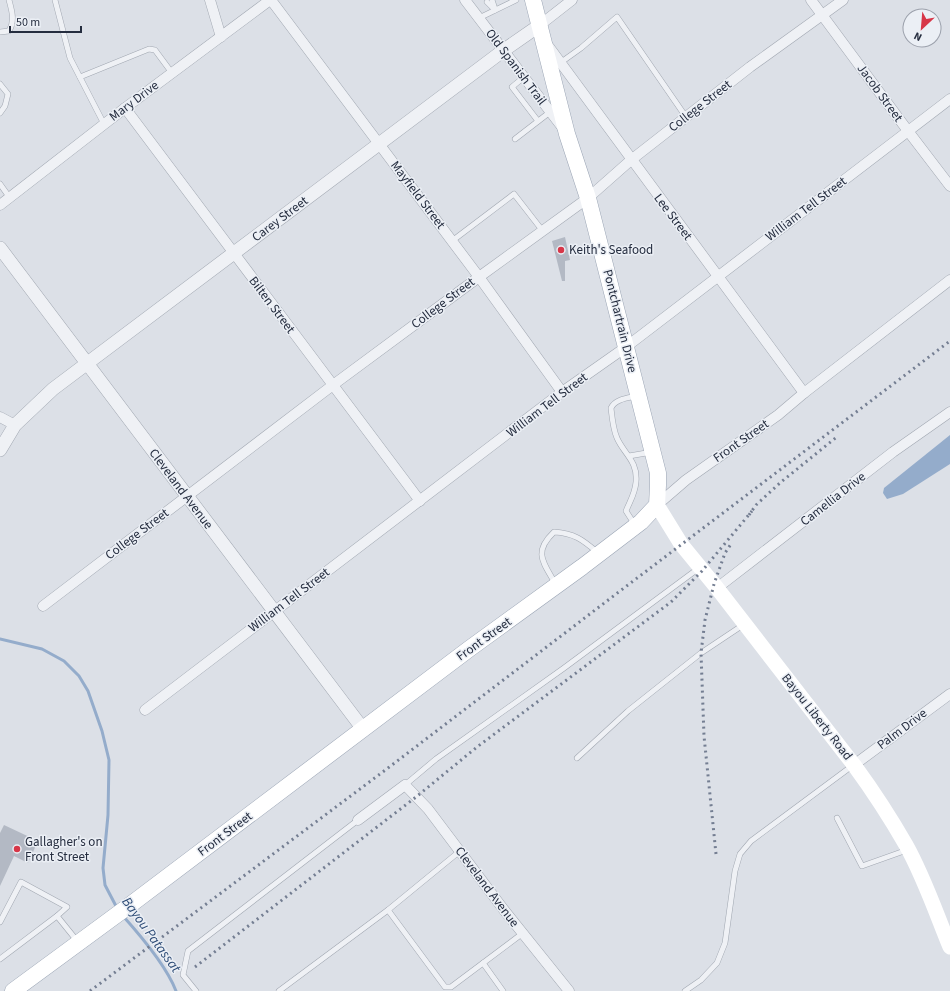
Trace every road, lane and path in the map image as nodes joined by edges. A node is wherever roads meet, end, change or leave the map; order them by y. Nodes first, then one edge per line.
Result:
1 (9, 0) edge
2 (55, 0) edge
3 (210, 0) edge
4 (271, 0) edge
5 (465, 0) edge
6 (516, 0) edge
7 (533, 0) edge
8 (572, 0) edge
9 (811, 0) edge
10 (843, 0) edge
11 (490, 1) edge
12 (495, 10) junction
13 (823, 15) junction
14 (479, 18) junction
15 (540, 25) junction
16 (0, 32) edge
17 (221, 37) junction
18 (544, 41) junction
19 (504, 50) junction
20 (560, 62) junction
21 (172, 73) junction
22 (80, 77) junction
23 (524, 77) junction
24 (0, 84) edge
25 (950, 99) edge
26 (125, 108) junction
27 (550, 112) junction
28 (0, 113) edge
29 (686, 117) junction
30 (538, 121) junction
31 (104, 124) junction
32 (908, 131) junction
33 (567, 134) junction
34 (515, 139) dead end
35 (380, 144) junction
36 (631, 160) junction
37 (0, 184) edge
38 (950, 186) edge
39 (10, 198) junction
40 (588, 198) junction
41 (0, 205) edge
42 (542, 230) junction
43 (452, 241) junction
44 (0, 248) edge
45 (234, 254) junction
46 (478, 277) junction
47 (718, 277) junction
48 (950, 280) edge
49 (626, 347) junction
50 (87, 364) junction
51 (333, 385) junction
52 (562, 392) junction
53 (804, 393) junction
54 (639, 396) junction
55 (950, 412) edge
56 (0, 418) edge
57 (16, 425) junction
58 (0, 450) edge
59 (653, 452) junction
60 (629, 456) junction
61 (187, 496) junction
62 (420, 501) junction
63 (656, 505) junction
64 (635, 526) junction
65 (599, 554) junction
66 (700, 567) junction
67 (556, 586) junction
68 (717, 588) junction
69 (43, 606) dead end
70 (274, 612) junction
71 (744, 624) junction
72 (950, 694) edge
73 (145, 710) dead end
74 (363, 729) junction
75 (577, 758) dead end
76 (854, 765) junction
77 (405, 785) junction
78 (837, 818) dead end
79 (358, 820) joint
80 (908, 849) junction
81 (460, 851) junction
82 (388, 910) junction
83 (57, 916) junction
84 (0, 922) edge
85 (523, 933) junction
86 (78, 943) junction
87 (950, 947) edge
88 (0, 959) edge
89 (483, 963) junction
90 (13, 991) edge
91 (196, 991) edge
92 (279, 991) edge
93 (503, 991) edge
94 (569, 991) edge
95 (685, 991) edge

1 - 16 lane
2 - 22 lane
3 - 17 street
4 - 17 street, Mary Drive
4 - 35 street, Mayfield Street
5 - 14 street, Old Spanish Trail
6 - 12 lane
7 - 15 main road, Pontchartrain Drive
8 - 15 street, Carey Street
9 - 13 street, Jacob Street
10 - 13 street, College Street
11 - 12 lane
12 - 14 lane
13 - 29 street, College Street
13 - 32 street, Jacob Street
14 - 19 street, Old Spanish Trail
15 - 18 main road, Pontchartrain Drive
15 - 19 street, Carey Street
17 - 21 street, Mary Drive
18 - 20 street, Lee Street
18 - 33 main road, Pontchartrain Drive
19 - 23 street, Old Spanish Trail
19 - 35 street, Carey Street
20 - 29 lane
20 - 36 street, Lee Street
21 - 22 lane
21 - 26 street, Mary Drive
22 - 31 lane
23 - 27 street, Old Spanish Trail
23 - 30 lane
24 - 28 lane
25 - 32 street, William Tell Street
26 - 31 street, Mary Drive
26 - 45 street, Bilten Street
27 - 30 lane
27 - 33 street, Old Spanish Trail
29 - 36 street, College Street
30 - 34 lane
31 - 39 street, Mary Drive
32 - 38 street, Jacob Street
32 - 47 street, William Tell Street
33 - 40 main road, Pontchartrain Drive
35 - 43 street, Mayfield Street
35 - 45 street, Carey Street
36 - 40 street, College Street
36 - 47 street, Lee Street
37 - 39 lane
39 - 41 street, Mary Drive
40 - 42 street, College Street
40 - 49 main road, Pontchartrain Drive
42 - 43 lane
42 - 46 street, College Street
43 - 46 street, Mayfield Street
44 - 50 street, Cleveland Avenue
45 - 50 street, Carey Street
45 - 51 street, Bilten Street
46 - 51 street, College Street
46 - 52 street, Mayfield Street
47 - 49 street, William Tell Street
47 - 53 street, Lee Street
48 - 53 street, Front Street
49 - 52 street, William Tell Street
49 - 54 main road, Pontchartrain Drive
50 - 57 street, Carey Street
50 - 61 street, Cleveland Avenue
51 - 61 street, College Street
51 - 62 street, Bilten Street
52 - 62 street, William Tell Street
53 - 63 street, Front Street
54 - 59 main road, Pontchartrain Drive
54 - 60 lane
55 - 68 street, Camellia Drive
56 - 57 street
57 - 58 street, Carey Street
59 - 60 lane
59 - 63 main road, Pontchartrain Drive
60 - 64 lane
61 - 69 street, College Street
61 - 70 street, Cleveland Avenue
62 - 70 street, William Tell Street
63 - 64 main road, Front Street
63 - 66 main road, Bayou Liberty Road
64 - 65 main road, Front Street
65 - 67 main road, Front Street
65 - 67 lane
66 - 68 main road, Bayou Liberty Road
66 - 77 lane
67 - 74 main road, Front Street
68 - 71 main road, Bayou Liberty Road
70 - 73 street, William Tell Street
70 - 74 street, Cleveland Avenue
71 - 75 lane
71 - 76 main road, Bayou Liberty Road
72 - 76 street, Palm Drive
74 - 86 main road, Front Street
76 - 80 main road, Bayou Liberty Road
76 - 95 lane
77 - 79 street
77 - 81 street, Cleveland Avenue
78 - 80 lane
79 - 91 lane
80 - 87 main road, Bayou Liberty Road
81 - 82 lane
81 - 85 street, Cleveland Avenue
82 - 89 lane
82 - 92 lane
83 - 84 lane
83 - 86 lane
83 - 88 lane
85 - 89 lane
85 - 94 street, Cleveland Avenue
86 - 90 main road, Front Street
89 - 93 lane

